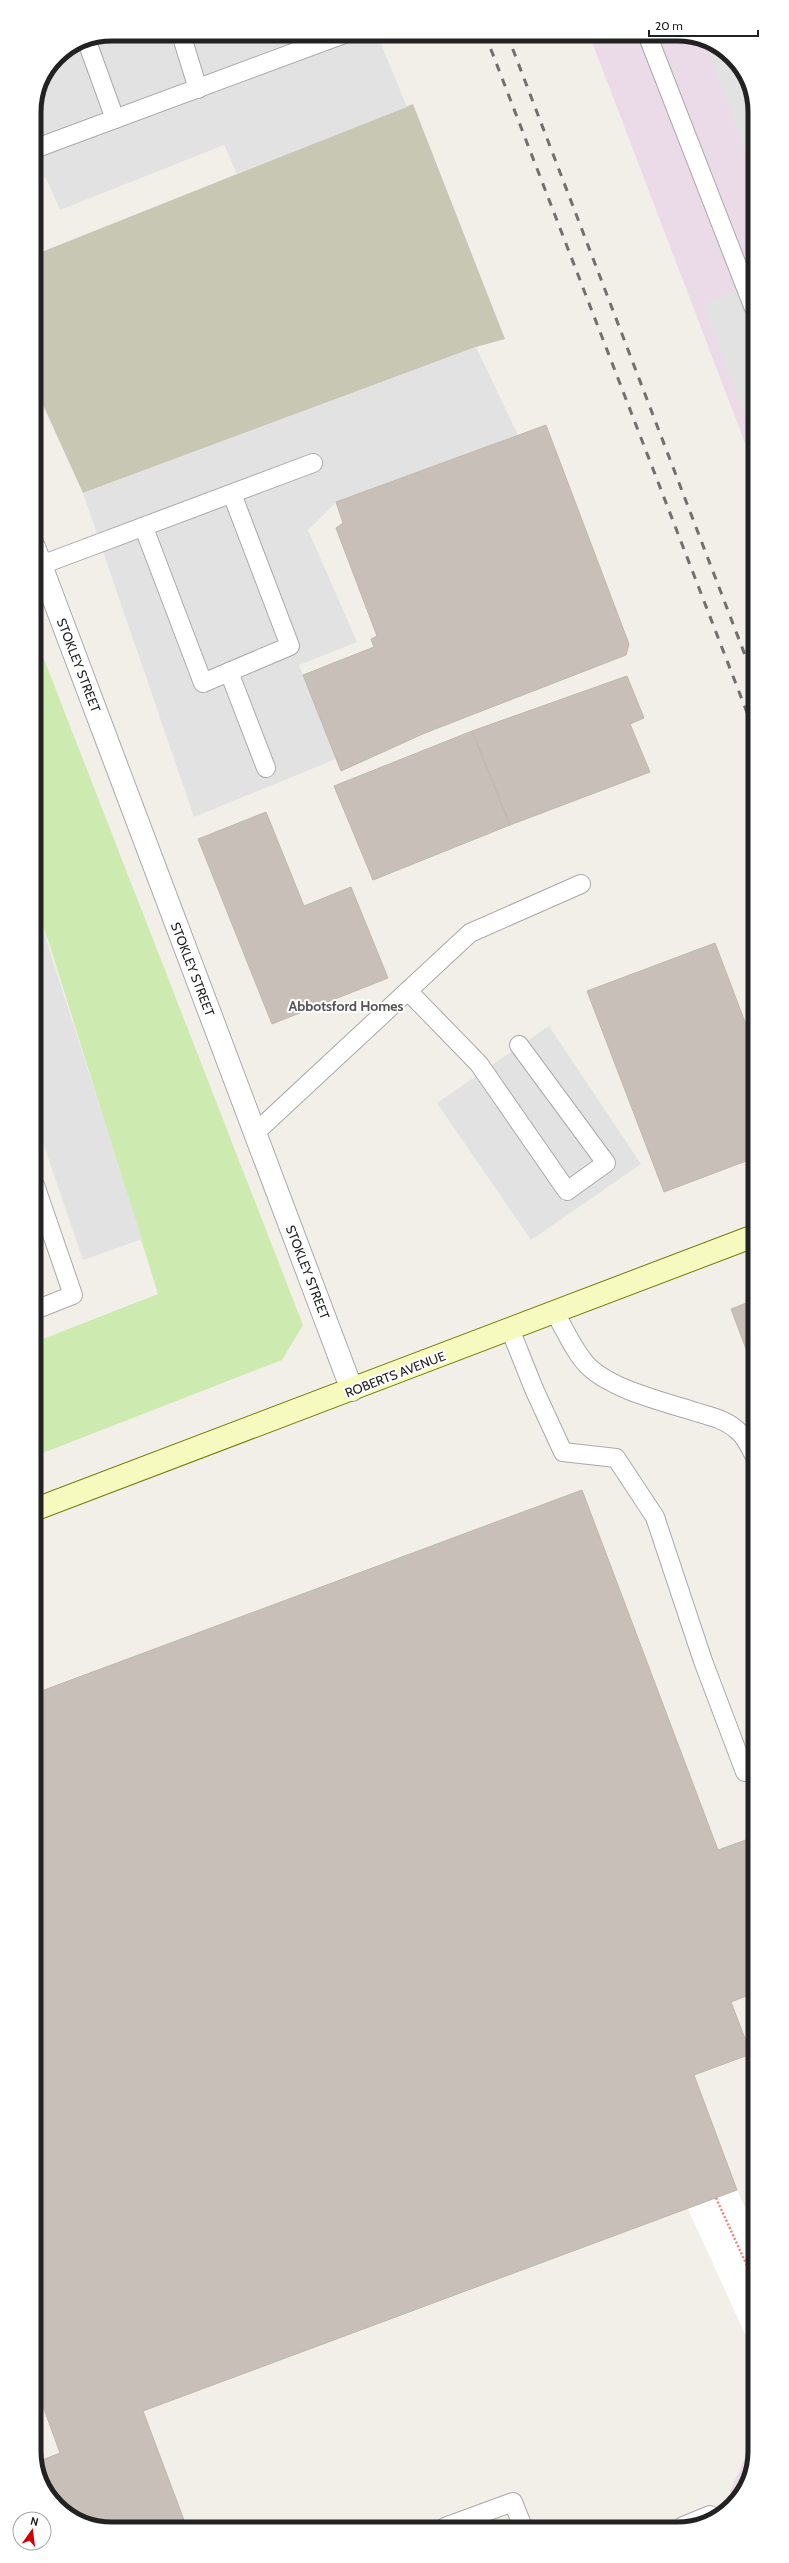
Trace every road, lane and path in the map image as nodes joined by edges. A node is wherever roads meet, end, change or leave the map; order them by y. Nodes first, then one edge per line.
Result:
1 (183, 41) edge
2 (325, 41) edge
3 (650, 41) edge
4 (88, 45) edge
5 (198, 88) junction
6 (115, 119) junction
7 (41, 143) edge
8 (748, 293) edge
9 (313, 463) dead end
10 (232, 494) junction
11 (144, 528) junction
12 (41, 555) edge
13 (41, 564) edge
14 (229, 672) junction
15 (266, 768) dead end
16 (581, 884) dead end
17 (408, 991) junction
18 (519, 1045) dead end
19 (255, 1133) junction
20 (41, 1202) edge
21 (748, 1238) edge
22 (41, 1308) edge
23 (556, 1313) junction
24 (510, 1330) junction
25 (352, 1390) junction
26 (748, 1443) edge
27 (41, 1507) edge
28 (745, 1772) dead end
29 (716, 2198) dead end
30 (748, 2268) edge
31 (459, 2522) edge
32 (521, 2522) edge

1 - 5 lane
2 - 5 lane
3 - 8 lane
4 - 6 lane
5 - 6 lane
6 - 7 lane
9 - 10 lane
10 - 11 lane
10 - 14 lane
11 - 12 lane
11 - 14 lane
13 - 19 street, STOKLEY STREET
14 - 15 lane
16 - 17 lane
17 - 18 lane
17 - 19 lane
19 - 25 street, STOKLEY STREET
20 - 22 lane
21 - 23 main road, ROBERTS AVENUE
23 - 24 main road, ROBERTS AVENUE
23 - 26 lane
24 - 25 main road, ROBERTS AVENUE
24 - 28 lane
25 - 27 main road, ROBERTS AVENUE
29 - 30 path
31 - 32 lane

